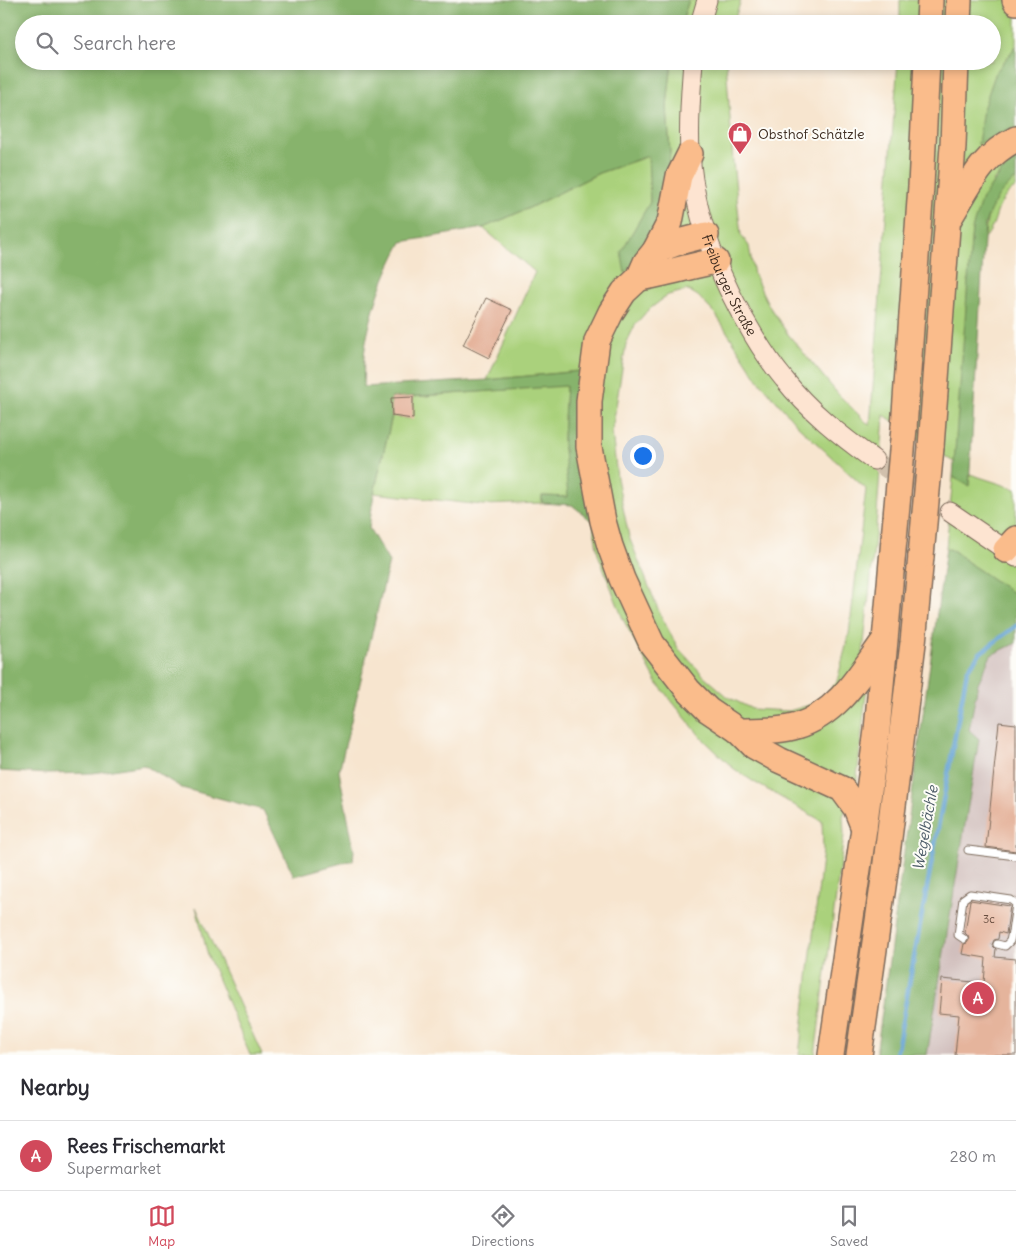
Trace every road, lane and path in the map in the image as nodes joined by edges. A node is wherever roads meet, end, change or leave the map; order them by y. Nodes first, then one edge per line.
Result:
1 (707, 0) edge
2 (930, 0) edge
3 (959, 0) edge
4 (703, 15) edge
5 (929, 15) edge
6 (958, 15) edge
7 (692, 70) edge
8 (927, 70) edge
9 (956, 70) edge
10 (1016, 139) edge
11 (690, 154) junction
12 (948, 221) junction
13 (706, 235) junction
14 (655, 251) junction
15 (716, 262) junction
16 (638, 278) junction
17 (874, 460) tunnel mouth
18 (950, 512) tunnel mouth
19 (1013, 549) edge
20 (884, 641) junction
21 (739, 731) junction
22 (864, 828) junction
23 (968, 850) dead end
24 (1016, 856) edge
25 (1014, 932) edge
26 (964, 939) dead end
27 (997, 944) dead end
28 (831, 1055) edge
29 (860, 1055) edge

1 - 4 main road
2 - 5 highway
3 - 6 highway
7 - 11 main road, Freiburger Straße
8 - 20 highway, bridge
9 - 12 highway
10 - 12 highway
11 - 13 main road, Freiburger Straße
11 - 14 highway
12 - 29 highway, bridge
13 - 14 highway
13 - 15 main road, Freiburger Straße
14 - 16 highway
15 - 16 highway
15 - 17 main road, Freiburger Straße
16 - 21 highway
18 - 19 main road
20 - 21 highway
20 - 22 highway
21 - 22 highway
22 - 28 highway
23 - 24 lane
25 - 26 lane
25 - 27 lane

